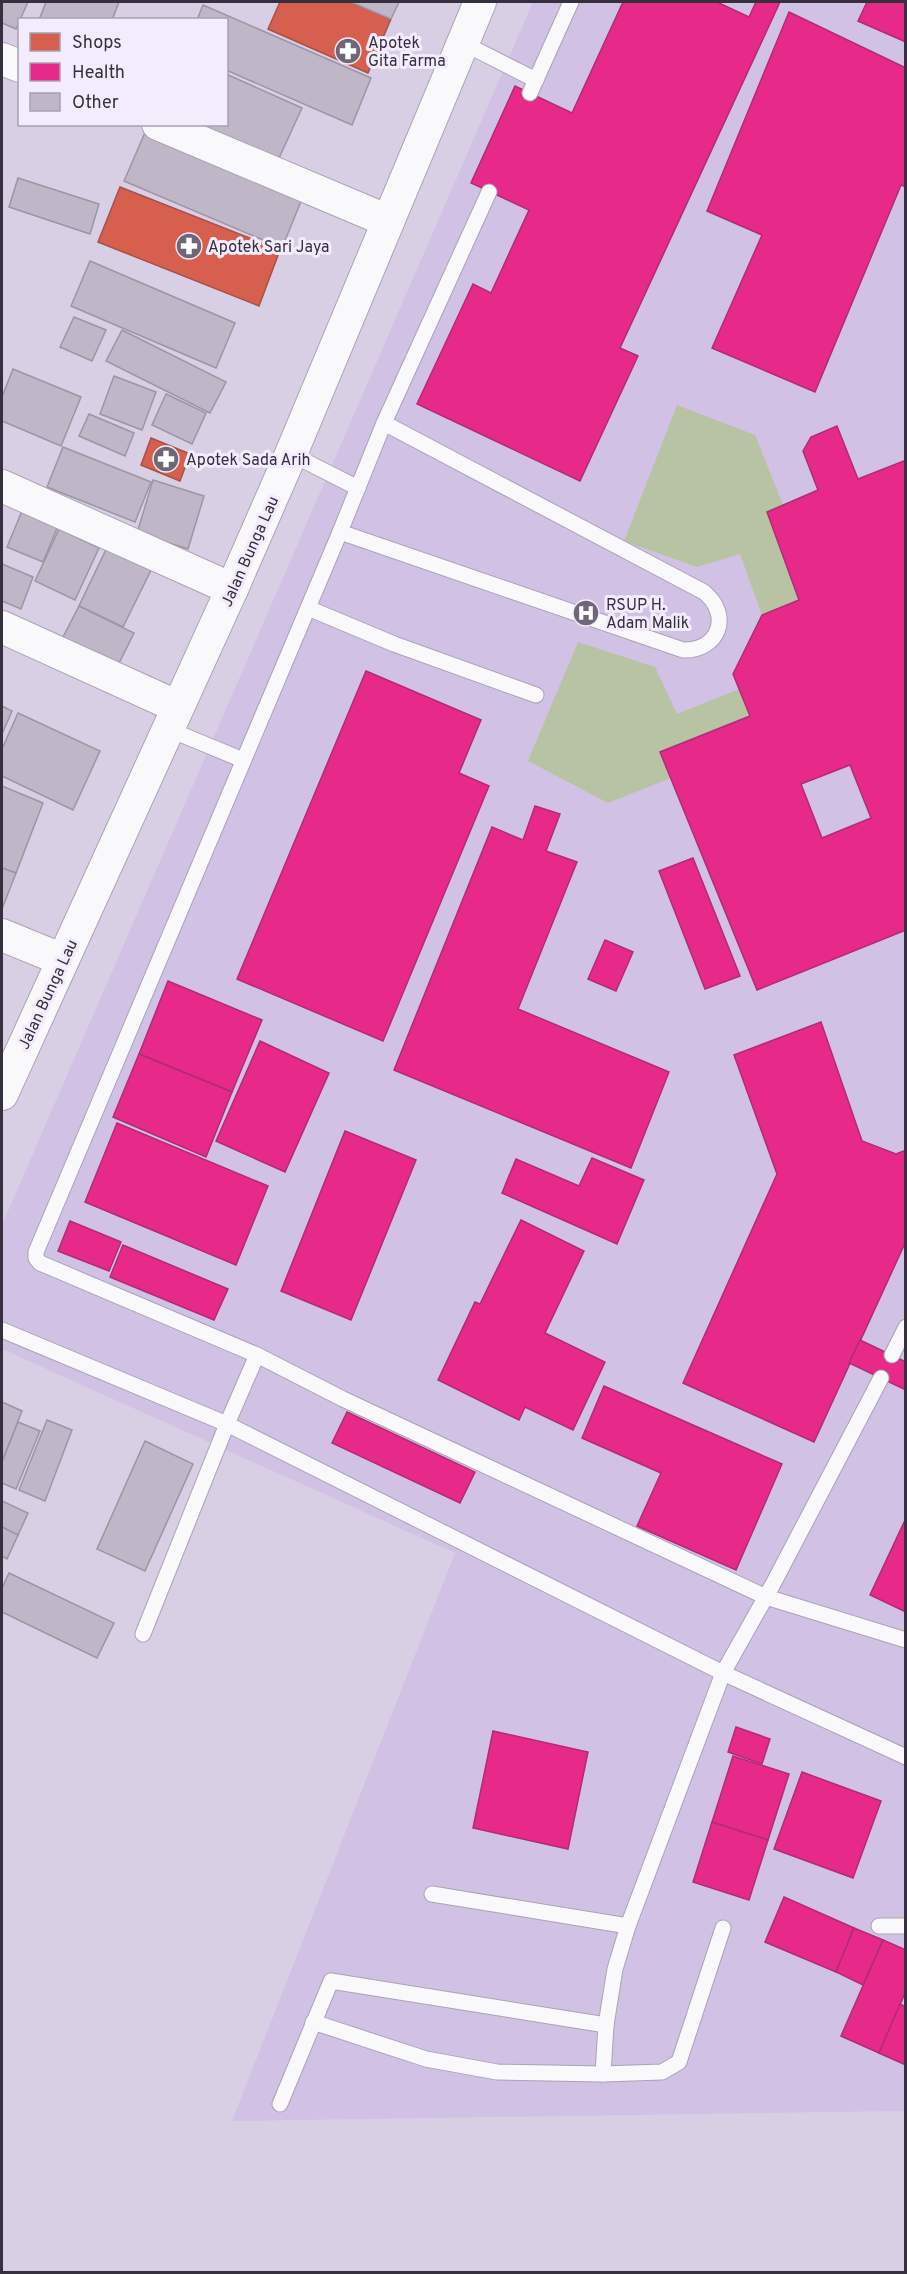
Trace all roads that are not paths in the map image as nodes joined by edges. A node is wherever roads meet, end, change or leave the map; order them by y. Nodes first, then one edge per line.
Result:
1 (480, 2) edge
2 (571, 2) edge
3 (463, 43) junction
4 (2, 58) edge
5 (18, 65) edge
6 (164, 126) edge
7 (489, 192) dead end
8 (388, 221) junction
9 (384, 423) junction
10 (291, 454) junction
11 (2, 486) edge
12 (358, 488) junction
13 (340, 532) junction
14 (232, 589) junction
15 (308, 608) junction
16 (2, 627) edge
17 (536, 695) dead end
18 (173, 718) junction
19 (243, 760) junction
20 (2, 935) edge
21 (63, 960) junction
22 (2, 1094) edge
23 (906, 1327) edge
24 (2, 1330) edge
25 (257, 1355) junction
26 (892, 1355) dead end
27 (881, 1378) dead end
28 (227, 1424) junction
29 (766, 1597) junction
30 (143, 1634) dead end
31 (906, 1640) edge
32 (723, 1673) junction
33 (906, 1757) edge
34 (432, 1894) dead end
35 (628, 1926) junction
36 (879, 1926) dead end
37 (906, 1926) edge
38 (723, 1928) dead end
39 (314, 2022) junction
40 (606, 2025) junction
41 (603, 2074) junction
42 (280, 2104) dead end

1 - 3 street, Jalan Bunga Lau
2 - 3 lane
3 - 8 street, Jalan Bunga Lau
4 - 5 street
6 - 8 street
7 - 9 lane
8 - 10 street, Jalan Bunga Lau
9 - 12 lane
9 - 13 lane
10 - 12 lane
10 - 14 street, Jalan Bunga Lau
11 - 14 street
12 - 13 lane
13 - 15 lane
14 - 18 street, Jalan Bunga Lau
15 - 17 lane
15 - 19 lane
16 - 18 street
18 - 19 lane
18 - 21 street, Jalan Bunga Lau
19 - 25 lane
20 - 21 street
21 - 22 street, Jalan Bunga Lau
23 - 26 lane
24 - 28 lane
25 - 28 lane
25 - 29 lane
27 - 29 lane
28 - 30 lane
28 - 32 lane
29 - 31 lane
29 - 32 lane
32 - 33 lane
32 - 35 lane
34 - 35 lane
35 - 40 lane
36 - 37 lane
38 - 41 lane
39 - 40 lane
39 - 41 lane
39 - 42 lane
40 - 41 lane

